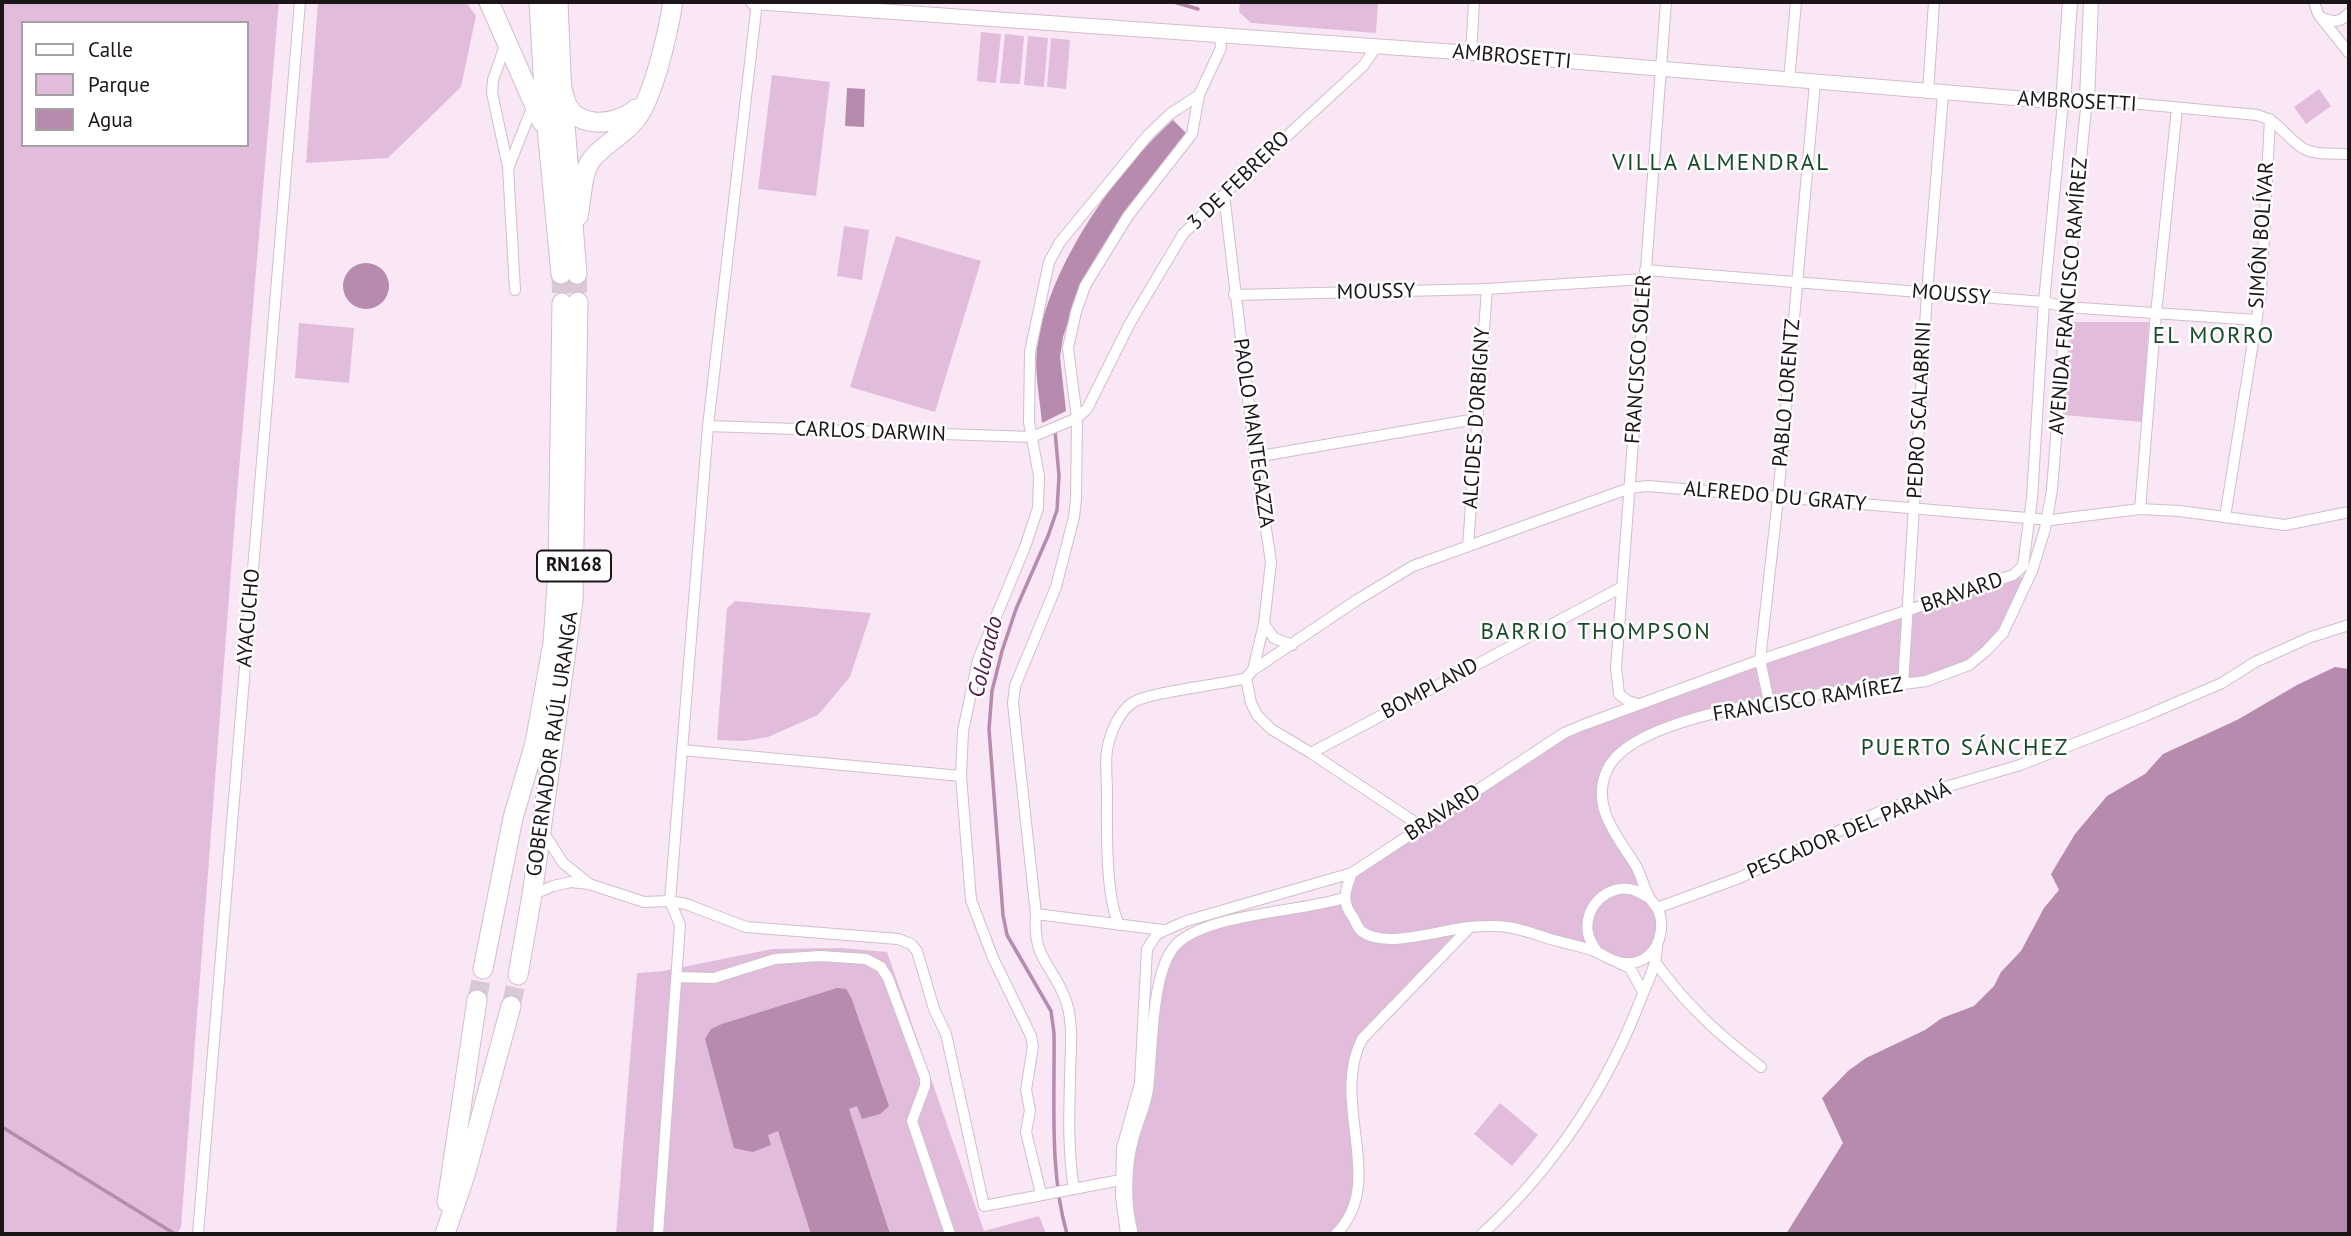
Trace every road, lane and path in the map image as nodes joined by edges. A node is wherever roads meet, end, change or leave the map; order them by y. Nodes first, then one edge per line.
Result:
1 (300, 2) edge
2 (489, 2) edge
3 (673, 2) edge
4 (756, 2) edge
5 (1474, 2) edge
6 (1666, 2) edge
7 (1796, 2) edge
8 (1934, 2) edge
9 (2070, 2) edge
10 (2091, 2) edge
11 (2314, 2) edge
12 (549, 9) edge
13 (2318, 14) junction
14 (2347, 15) edge
15 (1220, 36) junction
16 (506, 43) junction
17 (2341, 43) junction
18 (1376, 47) junction
19 (1471, 53) junction
20 (2349, 53) edge
21 (1661, 69) junction
22 (552, 78) junction
23 (1789, 81) junction
24 (1815, 83) junction
25 (1928, 93) junction
26 (1199, 94) junction
27 (1943, 94) junction
28 (648, 95) junction
29 (2087, 99) junction
30 (2063, 103) junction
31 (534, 104) junction
32 (2178, 108) junction
33 (2270, 118) junction
34 (548, 136) junction
35 (2349, 154) edge
36 (509, 167) junction
37 (1224, 194) junction
38 (574, 234) junction
39 (1644, 274) junction
40 (1796, 283) junction
41 (1487, 289) junction
42 (515, 290) dead end
43 (1927, 293) junction
44 (1234, 295) junction
45 (2044, 302) junction
46 (2066, 307) junction
47 (2156, 314) junction
48 (2256, 320) junction
49 (1476, 419) junction
50 (1072, 421) junction
51 (708, 426) junction
52 (1036, 436) junction
53 (1255, 457) junction
54 (1630, 488) junction
55 (1778, 498) junction
56 (1914, 508) junction
57 (2140, 509) junction
58 (2349, 512) edge
59 (2225, 517) junction
60 (2030, 518) junction
61 (2048, 520) junction
62 (1468, 546) junction
63 (2013, 575) joint
64 (2025, 585) joint
65 (1622, 587) junction
66 (1908, 612) junction
67 (1264, 624) junction
68 (2349, 625) edge
69 (1292, 645) junction
70 (1760, 660) junction
71 (1250, 674) junction
72 (1903, 685) junction
73 (1769, 702) junction
74 (1638, 704) junction
75 (682, 750) junction
76 (1311, 752) junction
77 (961, 776) junction
78 (541, 827) junction
79 (1422, 827) junction
80 (1352, 873) junction
81 (589, 884) junction
82 (532, 895) junction
83 (1345, 898) junction
84 (1648, 898) junction
85 (670, 901) junction
86 (1657, 908) junction
87 (1036, 914) junction
88 (1119, 925) junction
89 (1470, 927) junction
90 (1166, 930) junction
91 (1657, 945) junction
92 (1598, 953) junction
93 (1655, 962) junction
94 (1619, 963) junction
95 (483, 969) tunnel mouth
96 (518, 975) tunnel mouth
97 (677, 977) junction
98 (1643, 992) junction
99 (477, 1000) tunnel mouth
100 (511, 1006) tunnel mouth
101 (1762, 1067) dead end
102 (1125, 1180) junction
103 (1073, 1189) junction
104 (1041, 1194) junction
105 (198, 1234) edge
106 (444, 1234) edge
107 (658, 1234) edge
108 (950, 1234) edge
109 (1126, 1234) edge
110 (1133, 1234) edge
111 (1336, 1234) edge
112 (1482, 1234) edge

1 - 105 street, AYACUCHO
2 - 16 highway
3 - 28 highway
4 - 15 street, AMBROSETTI
4 - 51 street
5 - 19 street
6 - 21 street, FRANCISCO SOLER
7 - 23 street
8 - 25 street
9 - 30 street, AVENIDA FRANCISCO RAMÍREZ
10 - 29 street, AVENIDA FRANCISCO RAMÍREZ
11 - 13 street
12 - 22 highway
13 - 14 street
13 - 17 street
14 - 17 street
15 - 18 street, AMBROSETTI
15 - 26 street
16 - 31 highway
16 - 36 street
17 - 20 street
18 - 19 street, AMBROSETTI
18 - 37 street, 3 DE FEBRERO
19 - 21 street, AMBROSETTI
21 - 23 street, AMBROSETTI
21 - 39 street, FRANCISCO SOLER
22 - 28 highway
22 - 31 street
22 - 34 highway
22 - 38 highway
23 - 24 street, AMBROSETTI
24 - 25 street, AMBROSETTI
24 - 40 street, PABLO LORENTZ
25 - 27 street, AMBROSETTI
26 - 50 street
26 - 52 street
27 - 30 street, AMBROSETTI
27 - 43 street, PEDRO SCALABRINI
28 - 38 highway
29 - 30 street, AMBROSETTI
29 - 32 street, AMBROSETTI
29 - 46 street, AVENIDA FRANCISCO RAMÍREZ
30 - 45 street, AVENIDA FRANCISCO RAMÍREZ
31 - 34 highway
31 - 36 street
32 - 33 street, AMBROSETTI
32 - 47 street
33 - 35 street
33 - 48 street, SIMÓN BOLÍVAR
34 - 38 highway
36 - 42 street
37 - 44 street, PAOLO MANTEGAZZA
37 - 50 street, 3 DE FEBRERO
39 - 40 street, MOUSSY
39 - 41 street, MOUSSY
39 - 54 street, FRANCISCO SOLER
40 - 43 street, MOUSSY
40 - 55 street, PABLO LORENTZ
41 - 44 street, MOUSSY
41 - 49 street, ALCIDES D'ORBIGNY
43 - 45 street, MOUSSY
43 - 56 street, PEDRO SCALABRINI
44 - 53 street, PAOLO MANTEGAZZA
45 - 46 street, MOUSSY
45 - 60 street, AVENIDA FRANCISCO RAMÍREZ
46 - 47 street, MOUSSY
46 - 61 street, AVENIDA FRANCISCO RAMÍREZ
47 - 48 street, MOUSSY
47 - 57 street
48 - 59 street, SIMÓN BOLÍVAR
49 - 53 street
49 - 62 street, ALCIDES D'ORBIGNY
50 - 52 street
50 - 87 street
51 - 52 street, CARLOS DARWIN
51 - 75 street
52 - 77 street
53 - 67 street, PAOLO MANTEGAZZA
54 - 55 street, ALFREDO DU GRATY
54 - 62 street, ALFREDO DU GRATY
54 - 65 street, FRANCISCO SOLER
55 - 56 street, ALFREDO DU GRATY
55 - 70 street, PABLO LORENTZ
56 - 60 street, ALFREDO DU GRATY
56 - 66 street, PEDRO SCALABRINI
57 - 59 street, ALFREDO DU GRATY
57 - 61 street, ALFREDO DU GRATY
58 - 59 street, ALFREDO DU GRATY
60 - 61 street, ALFREDO DU GRATY
60 - 63 street, AVENIDA FRANCISCO RAMÍREZ
61 - 64 street, AVENIDA FRANCISCO RAMÍREZ
62 - 69 street, ALFREDO DU GRATY
63 - 66 street, BRAVARD
64 - 72 street, FRANCISCO RAMÍREZ
65 - 74 street, FRANCISCO SOLER
65 - 76 street, BOMPLAND
66 - 70 street, BRAVARD
66 - 72 street, PEDRO SCALABRINI
67 - 69 street
67 - 71 street, PAOLO MANTEGAZZA
68 - 86 street, PESCADOR DEL PARANÁ
69 - 71 street, ALFREDO DU GRATY
70 - 73 street, PABLO LORENTZ
70 - 74 street, BRAVARD
71 - 76 street, PAOLO MANTEGAZZA
71 - 88 street, ALFREDO DU GRATY
72 - 73 street, FRANCISCO RAMÍREZ
73 - 84 street, FRANCISCO RAMÍREZ
74 - 79 street, BRAVARD
75 - 77 street
75 - 85 street
76 - 79 street, PAOLO MANTEGAZZA
77 - 104 street
78 - 81 street
78 - 82 highway, GOBERNADOR RAÚL URANGA / RN168
78 - 95 highway, GOBERNADOR RAÚL URANGA / RN168
79 - 80 street, BRAVARD
80 - 83 street
80 - 90 street, BRAVARD
81 - 82 street
81 - 85 street
82 - 96 highway, GOBERNADOR RAÚL URANGA / RN168
83 - 89 street
83 - 102 street
84 - 86 street
84 - 92 street
85 - 97 street
85 - 104 street
86 - 91 street
87 - 88 street
87 - 103 street
88 - 90 street
89 - 92 street
89 - 111 street
90 - 102 street
91 - 93 street
91 - 94 street
92 - 94 street
93 - 98 street
93 - 101 street
94 - 98 street
97 - 107 street
97 - 108 street
98 - 112 street
99 - 106 highway
100 - 106 highway
102 - 103 street
102 - 109 street
102 - 110 street
103 - 104 street

